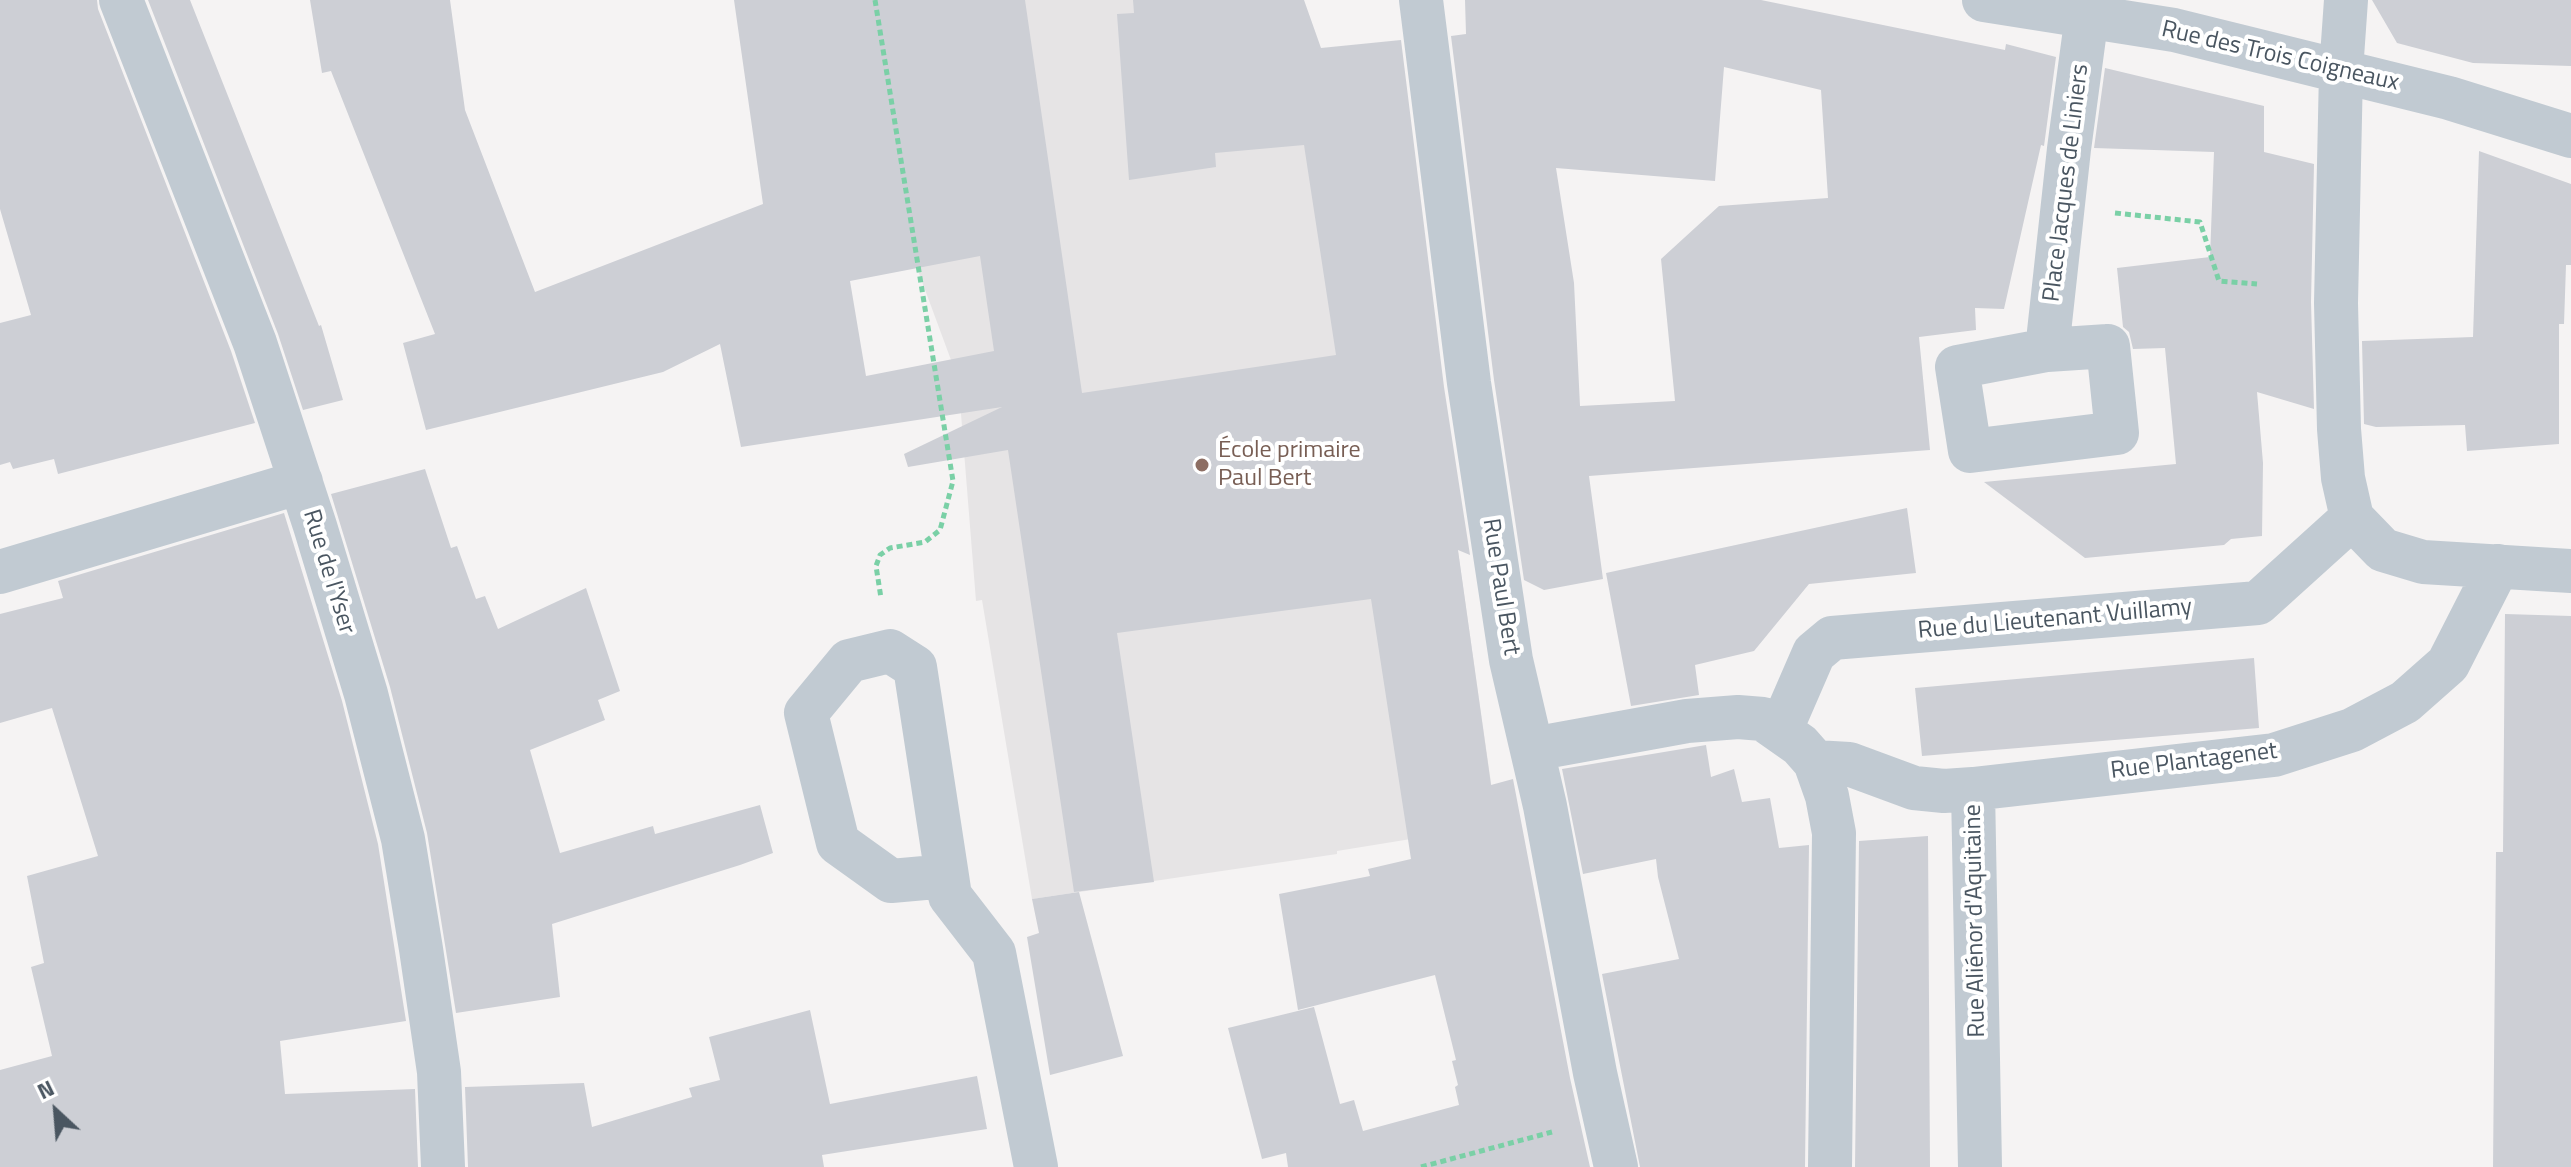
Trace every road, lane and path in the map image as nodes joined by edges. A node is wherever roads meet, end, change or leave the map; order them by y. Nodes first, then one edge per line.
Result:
1 (121, 0) edge
2 (875, 0) edge
3 (1421, 0) edge
4 (1984, 0) edge
5 (2346, 0) edge
6 (2088, 8) edge
7 (2341, 71) junction
8 (2571, 136) edge
9 (2063, 208) junction
10 (2257, 284) dead end
11 (2047, 350) dead end
12 (301, 482) junction
13 (2352, 518) junction
14 (2498, 566) junction
15 (2571, 571) edge
16 (0, 572) edge
17 (890, 651) junction
18 (1781, 729) junction
19 (1533, 749) junction
20 (1815, 762) junction
21 (1973, 789) junction
22 (947, 876) junction
23 (1604, 1118) junction
24 (443, 1167) edge
25 (1036, 1167) edge
26 (1421, 1167) edge
27 (1616, 1167) edge
28 (1830, 1167) edge
29 (1980, 1167) edge

1 - 12 street, Rue de l'Yser
2 - 17 path
3 - 19 street, Rue Paul Bert
4 - 6 street, Rue des Trois Coigneaux
5 - 7 street
6 - 7 street, Rue des Trois Coigneaux
6 - 9 street, Place Jacques de Liniers
7 - 8 street, Rue des Trois Coigneaux
7 - 13 street
9 - 10 path
9 - 11 street, Place Jacques de Liniers
12 - 16 street
12 - 24 street, Rue de l'Yser
13 - 14 street
13 - 18 street, Rue du Lieutenant Vuillamy
14 - 15 street
14 - 21 street, Rue Plantagenet
17 - 22 street
17 - 22 street
18 - 19 street
18 - 20 street
19 - 23 street, Rue Paul Bert
20 - 21 street, Rue Aliénor d'Aquitaine
20 - 28 street
21 - 29 street, Rue Aliénor d'Aquitaine
22 - 25 street
23 - 26 path
23 - 27 street, Rue Paul Bert

